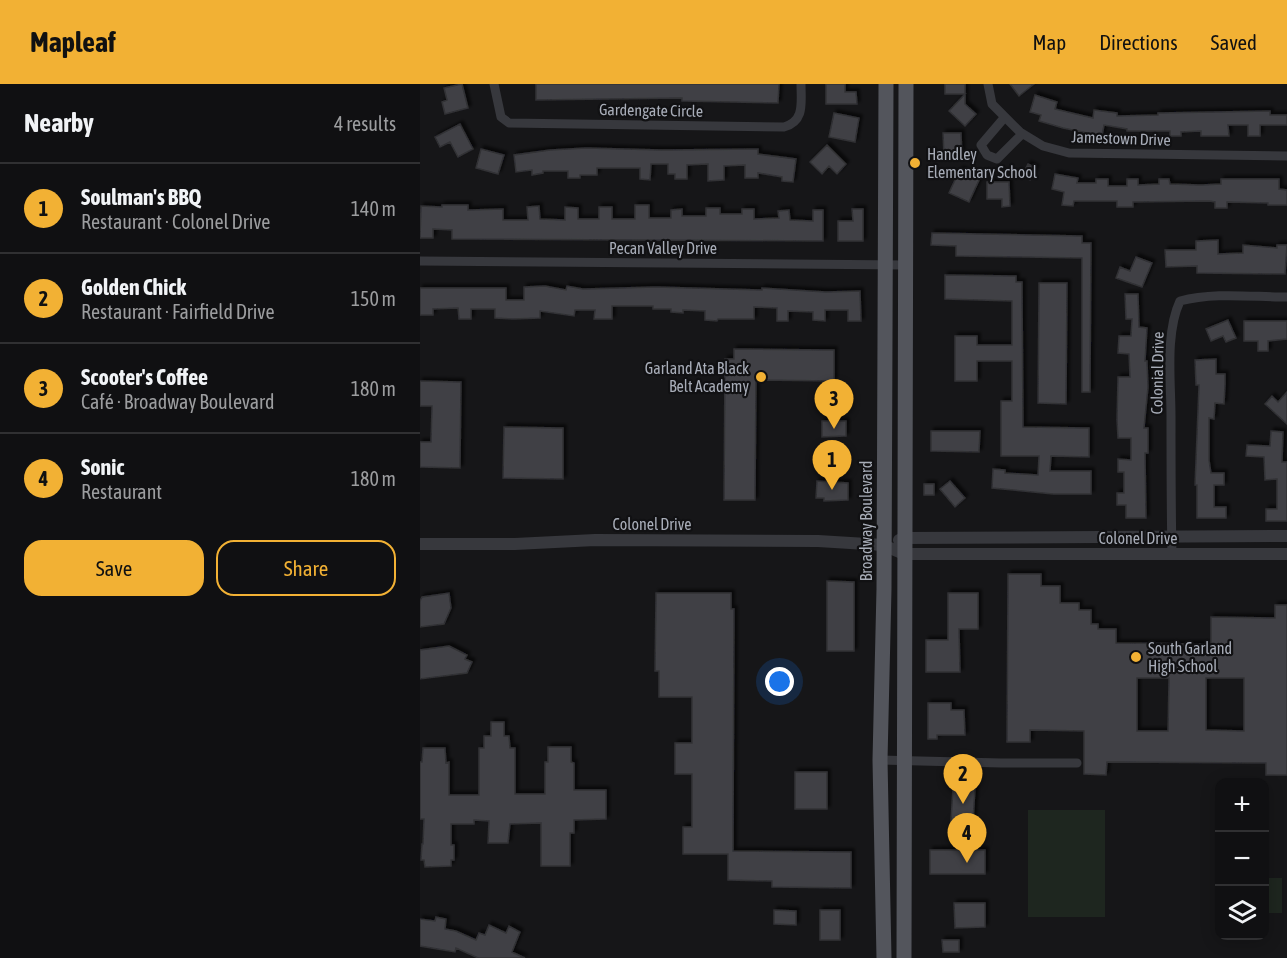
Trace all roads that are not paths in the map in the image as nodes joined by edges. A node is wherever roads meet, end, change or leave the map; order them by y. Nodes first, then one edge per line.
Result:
1 (494, 84) edge
2 (801, 84) edge
3 (886, 84) edge
4 (906, 84) edge
5 (988, 84) edge
6 (1004, 118) junction
7 (1022, 134) junction
8 (1287, 156) edge
9 (420, 261) edge
10 (885, 264) junction
11 (905, 265) junction
12 (1287, 297) edge
13 (884, 407) junction
14 (905, 408) junction
15 (1172, 537) junction
16 (1287, 537) edge
17 (904, 538) junction
18 (420, 543) edge
19 (883, 545) junction
20 (904, 554) junction
21 (1287, 554) edge
22 (1172, 555) junction
23 (882, 670) junction
24 (904, 671) junction
25 (880, 760) junction
26 (904, 760) junction
27 (1077, 763) dead end
28 (883, 912) junction
29 (904, 913) junction
30 (884, 958) edge
31 (904, 958) edge

1 - 2 street, Gardengate Circle
3 - 10 main road, Broadway Boulevard
4 - 11 main road
5 - 6 street, Jamestown Drive
6 - 7 street, Jamestown Drive
6 - 7 street
7 - 8 street, Jamestown Drive
9 - 10 street, Pecan Valley Drive
10 - 11 street, Pecan Valley Drive
10 - 13 main road, Broadway Boulevard
11 - 14 main road
12 - 15 street, Colonial Drive
13 - 14 main road
13 - 19 main road, Broadway Boulevard
14 - 17 main road
15 - 16 street, Colonel Drive
15 - 17 street, Colonel Drive
15 - 22 street, Colonial Drive
17 - 19 street, Colonel Drive
17 - 20 main road
18 - 19 street, Colonel Drive
19 - 20 street, Colonel Drive
19 - 23 main road, Broadway Boulevard
20 - 22 street, Colonel Drive
20 - 24 main road
21 - 22 street, Colonel Drive
23 - 24 main road
23 - 25 main road, Broadway Boulevard
24 - 26 main road
25 - 26 street
25 - 28 main road, Broadway Boulevard
26 - 27 street
26 - 29 main road
28 - 29 main road
28 - 30 main road, Broadway Boulevard
29 - 31 main road

